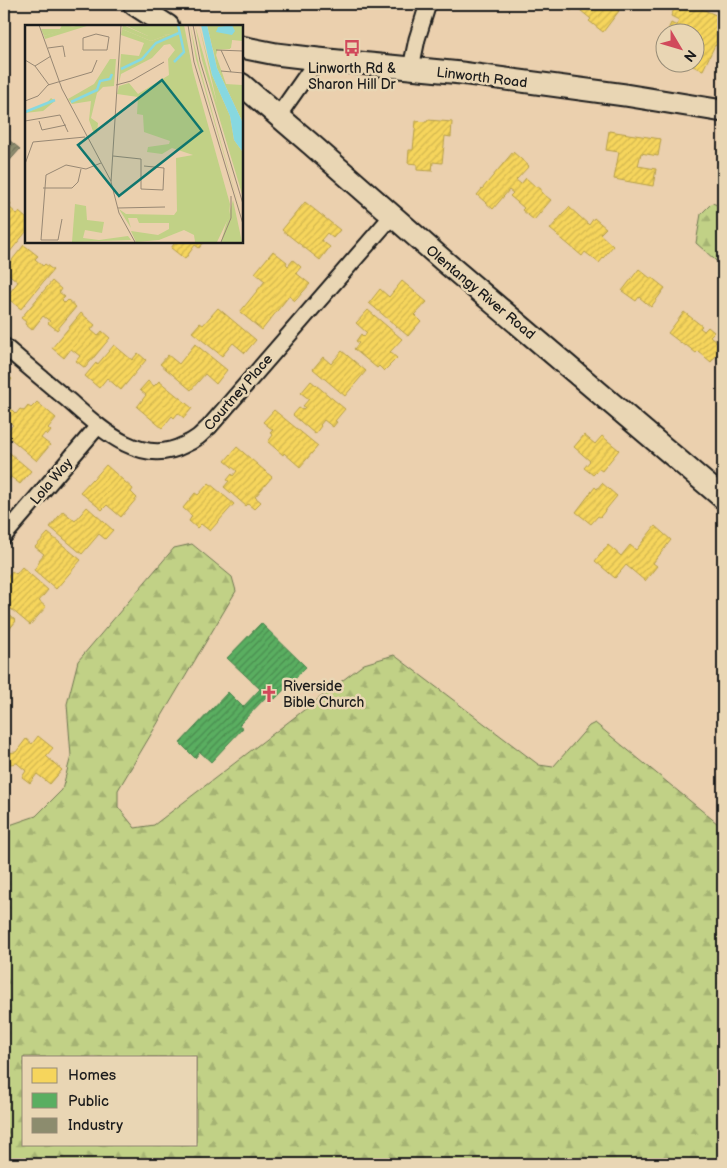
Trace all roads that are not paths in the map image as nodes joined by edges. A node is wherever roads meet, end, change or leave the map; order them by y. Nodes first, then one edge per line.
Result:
1 (134, 4) edge
2 (428, 4) edge
3 (166, 25) edge
4 (242, 47) edge
5 (318, 59) junction
6 (411, 68) junction
7 (242, 85) edge
8 (723, 111) edge
9 (278, 116) junction
10 (392, 216) junction
11 (4, 346) edge
12 (98, 426) junction
13 (723, 498) edge
14 (4, 536) edge

1 - 3 main road
2 - 6 street
4 - 5 main road, Linworth Road
5 - 6 main road, Linworth Road
5 - 9 street
6 - 8 main road, Linworth Road
7 - 9 main road, Olentangy River Road
9 - 10 main road, Olentangy River Road
10 - 12 street, Courtney Place
10 - 13 main road, Olentangy River Road
11 - 12 street, Courtney Place
12 - 14 street, Lola Way

